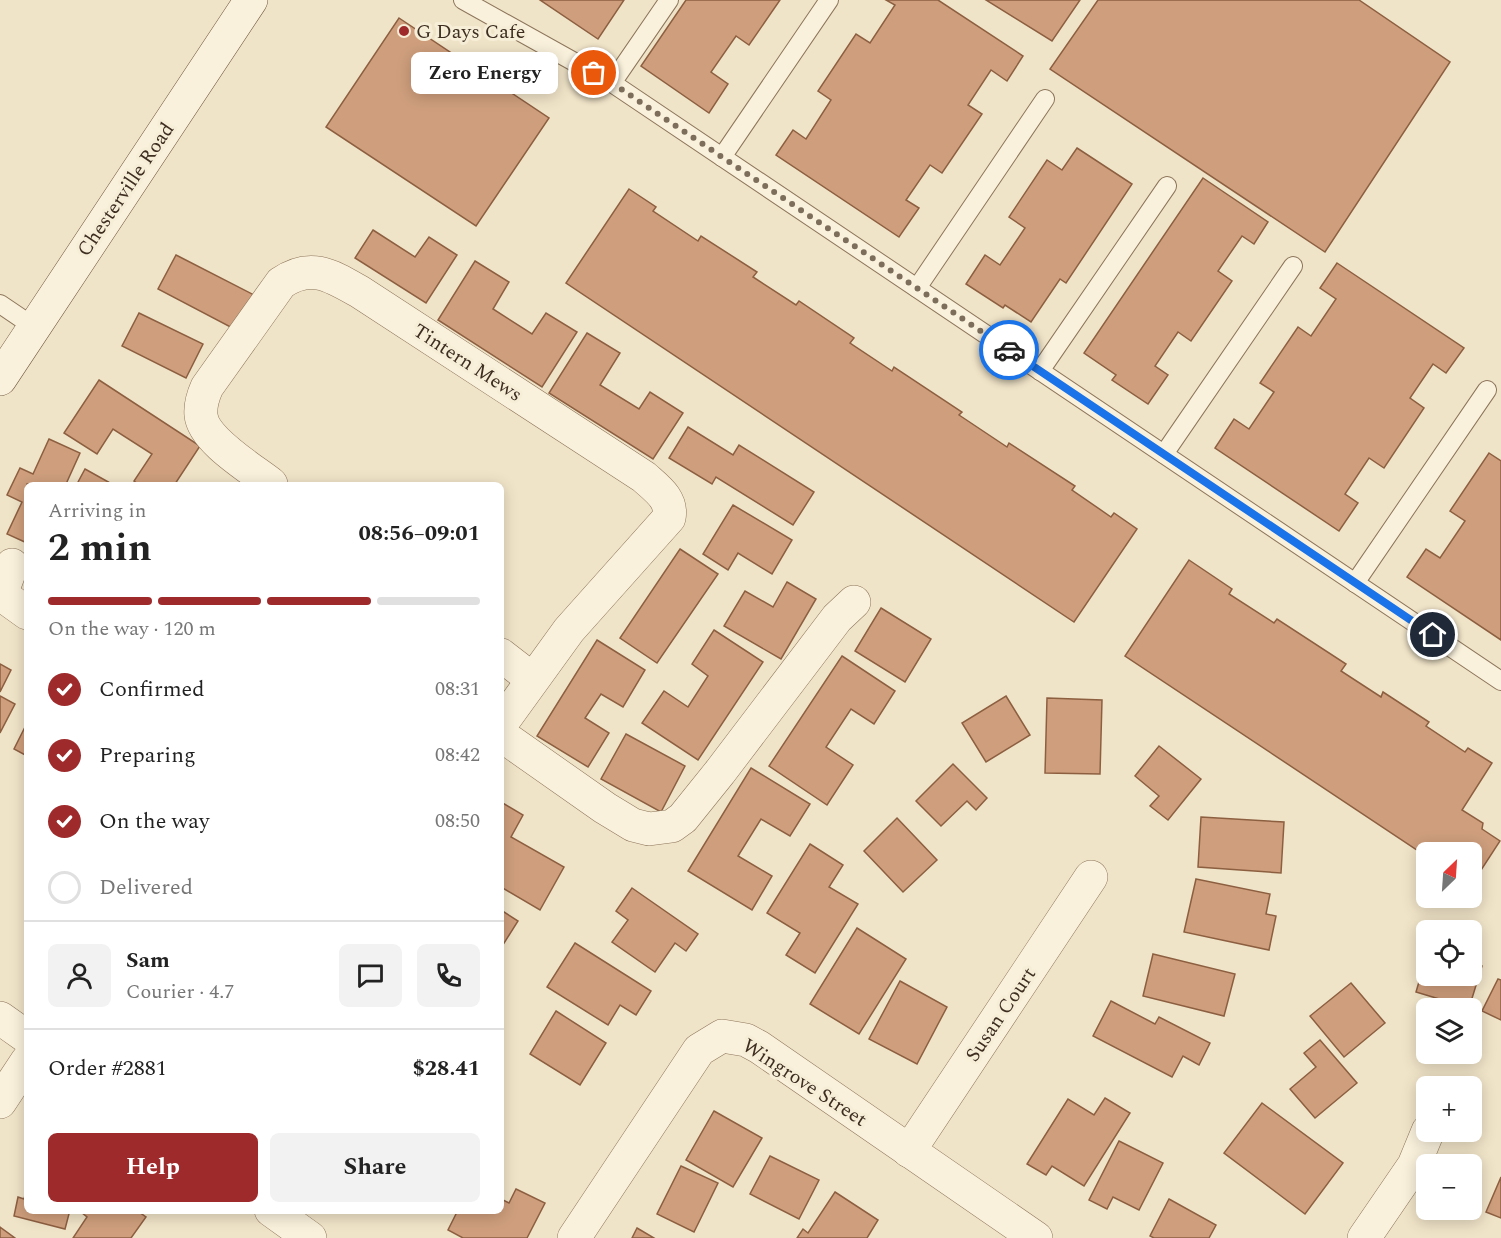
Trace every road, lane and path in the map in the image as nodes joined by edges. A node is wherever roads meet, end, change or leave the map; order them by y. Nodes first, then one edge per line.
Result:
1 (251, 0) edge
2 (463, 0) edge
3 (669, 0) edge
4 (829, 0) edge
5 (612, 83) junction
6 (1045, 99) dead end
7 (722, 157) junction
8 (1167, 186) dead end
9 (1293, 266) dead end
10 (917, 288) junction
11 (0, 304) edge
12 (34, 327) junction
13 (3, 367) edge
14 (1040, 371) junction
15 (1487, 390) dead end
16 (1164, 454) junction
17 (268, 482) edge
18 (1355, 583) junction
19 (854, 602) dead end
20 (504, 658) edge
21 (532, 679) junction
22 (1501, 681) edge
23 (504, 720) edge
24 (504, 737) edge
25 (1091, 877) dead end
26 (0, 1018) edge
27 (24, 1035) edge
28 (24, 1066) edge
29 (0, 1102) edge
30 (1423, 1142) edge
31 (909, 1151) junction
32 (277, 1214) edge
33 (310, 1238) edge
34 (574, 1238) edge
35 (1035, 1238) edge
36 (1364, 1238) edge

1 - 12 street, Chesterville Road
2 - 5 lane
3 - 5 lane
4 - 7 lane
5 - 7 lane
6 - 10 lane
7 - 10 lane
8 - 14 lane
9 - 16 lane
10 - 14 lane
11 - 12 lane
12 - 13 street, Chesterville Road
14 - 16 lane
15 - 18 lane
16 - 18 lane
17 - 21 street, Tintern Mews
18 - 22 lane
19 - 24 street
20 - 21 street
21 - 23 street, Tintern Mews
25 - 31 street, Susan Court
26 - 27 street
28 - 29 street
30 - 36 street
31 - 34 street, Wingrove Street
31 - 35 street, Wingrove Street
32 - 33 street

